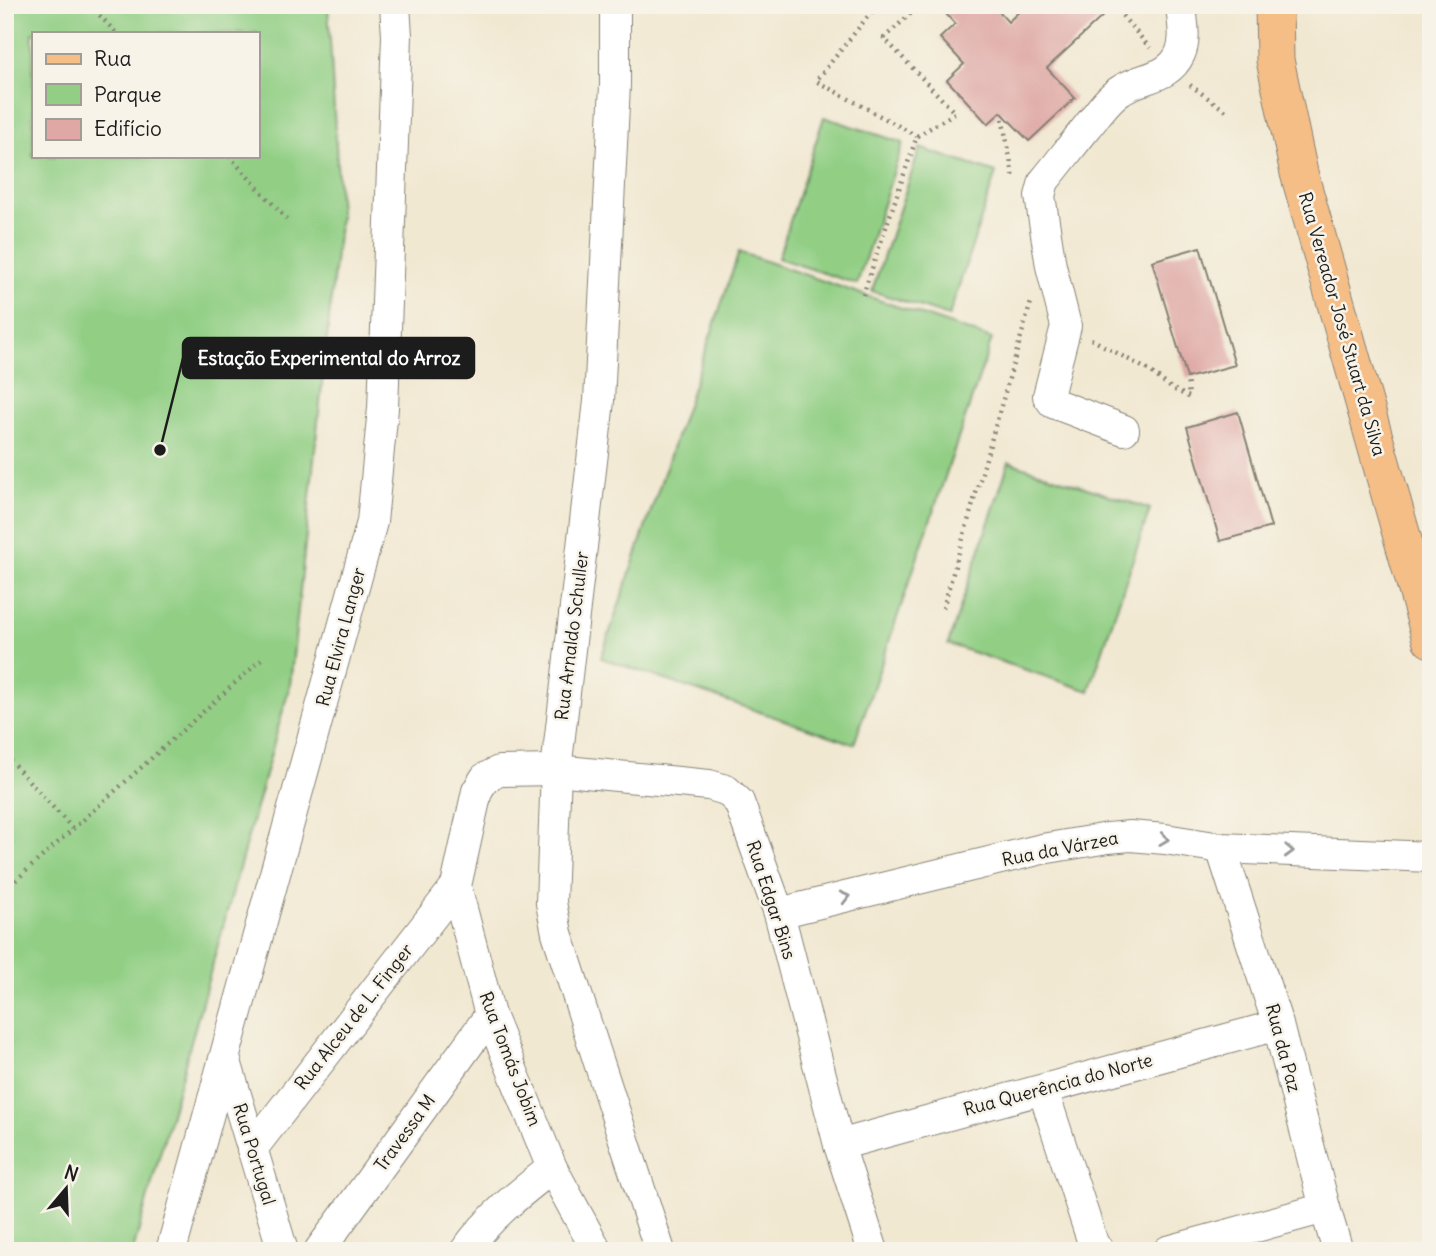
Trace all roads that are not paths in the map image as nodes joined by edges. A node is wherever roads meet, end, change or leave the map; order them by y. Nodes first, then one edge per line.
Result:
1 (395, 5) edge
2 (615, 5) edge
3 (1181, 5) edge
4 (1274, 5) edge
5 (1124, 430) dead end
6 (1431, 639) edge
7 (556, 770) junction
8 (485, 778) joint
9 (1221, 848) junction
10 (1431, 857) edge
11 (456, 886) junction
12 (779, 914) junction
13 (490, 1015) junction
14 (1278, 1025) junction
15 (225, 1058) junction
16 (1043, 1090) junction
17 (839, 1145) junction
18 (252, 1149) junction
19 (552, 1168) junction
20 (1325, 1208) junction
21 (171, 1251) edge
22 (283, 1251) edge
23 (319, 1251) edge
24 (465, 1251) edge
25 (597, 1251) edge
26 (660, 1251) edge
27 (873, 1251) edge
28 (1100, 1251) edge
29 (1168, 1251) edge
30 (1338, 1251) edge

1 - 15 street, Rua Elvira Langer
2 - 7 street, Rua Arnaldo Schuller
3 - 5 street
4 - 6 main road, Rua Vereador José Stuart da Silva
7 - 8 street, Rua Edgar Bins
7 - 12 street, Rua Edgar Bins
7 - 26 street, Rua Arnaldo Schuller
8 - 11 street, Rua Tomás Jobim
9 -> 10 street, Rua da Várzea
12 -> 9 street, Rua da Várzea
9 - 14 street, Rua da Paz
11 - 13 street, Rua Tomás Jobim
11 - 18 street, Rua Alceu de L. Finger
12 - 17 street, Rua Edgar Bins
13 - 19 street, Rua Tomás Jobim
13 - 23 street, Travessa M
14 - 16 street, Rua Querência do Norte
14 - 20 street, Rua da Paz
15 - 18 street, Rua Portugal
15 - 21 street, Rua Elvira Langer
16 - 17 street, Rua Querência do Norte
16 - 28 street
17 - 27 street, Rua Edgar Bins
18 - 22 street, Rua Portugal
19 - 24 street
19 - 25 street, Rua Tomás Jobim
20 - 29 street
20 - 30 street, Rua da Paz

